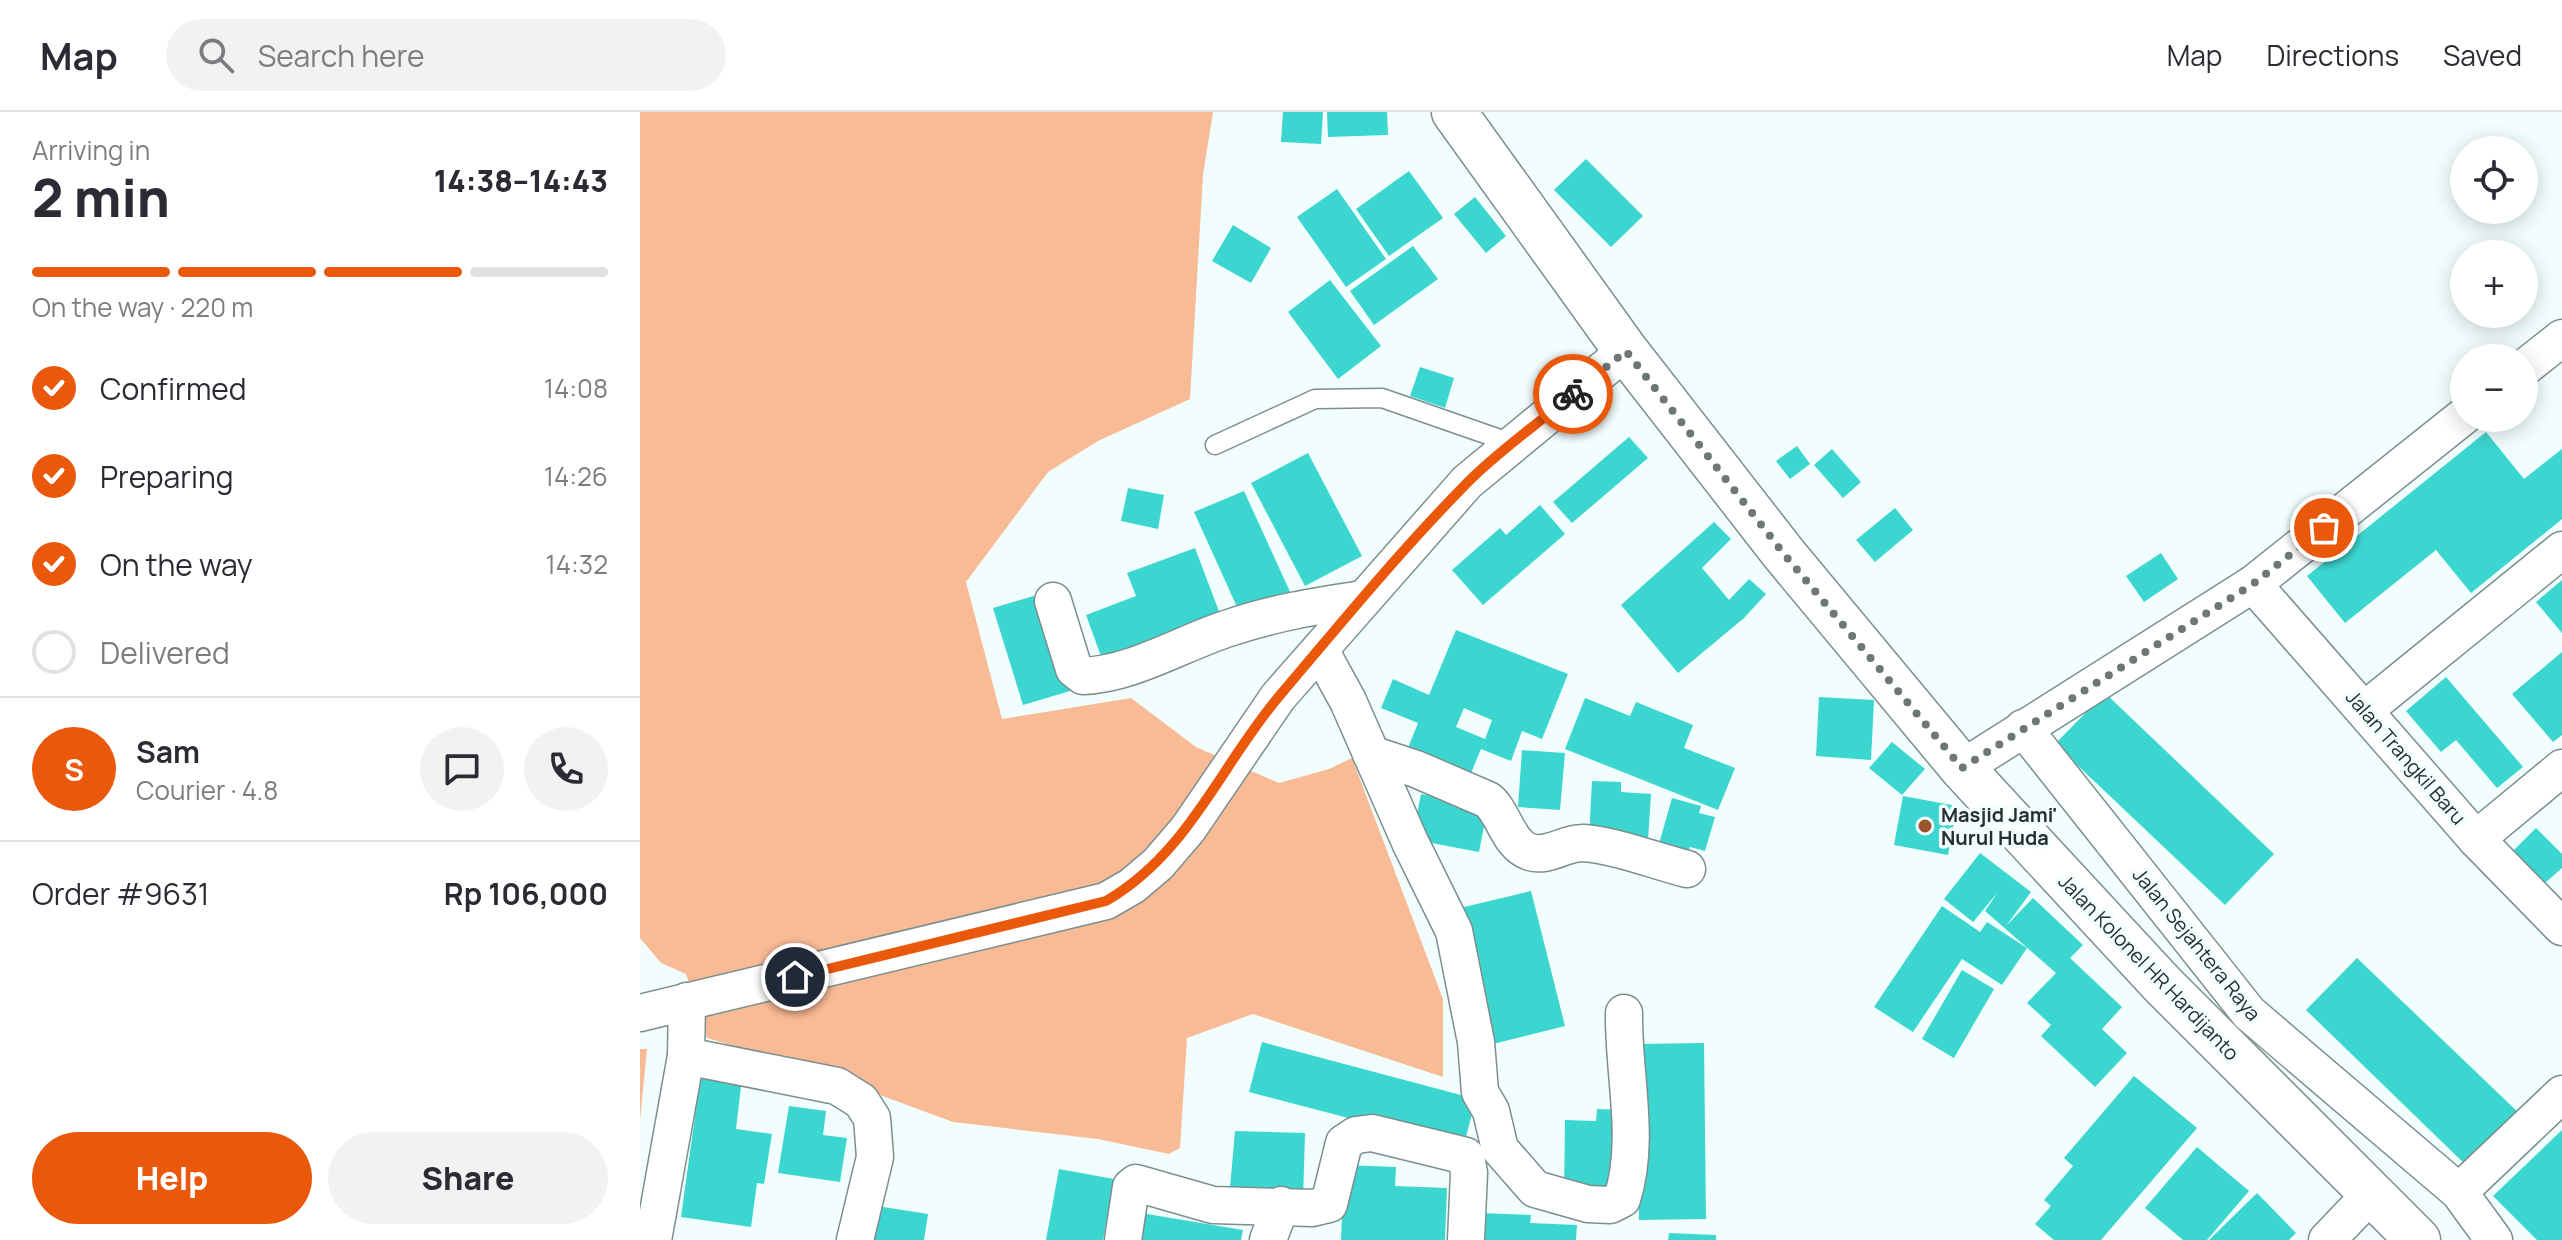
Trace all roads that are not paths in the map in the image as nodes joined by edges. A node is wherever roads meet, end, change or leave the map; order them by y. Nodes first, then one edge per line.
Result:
1 (1454, 112) edge
2 (2562, 338) edge
3 (1626, 351) junction
4 (2538, 357) edge
5 (2450, 427) edge
6 (1514, 444) junction
7 (1215, 445) dead end
8 (2562, 550) edge
9 (2253, 584) junction
10 (1362, 599) junction
11 (1053, 601) dead end
12 (1320, 650) junction
13 (2366, 709) junction
14 (2023, 728) junction
15 (1371, 754) junction
16 (1962, 768) junction
17 (2562, 768) edge
18 (2476, 839) junction
19 (1687, 869) dead end
20 (2562, 927) edge
21 (687, 1001) junction
22 (640, 1013) edge
23 (1624, 1013) dead end
24 (686, 1056) junction
25 (2562, 1094) edge
26 (2459, 1192) junction
27 (2372, 1193) junction
28 (1281, 1205) junction
29 (2405, 1235) edge
30 (653, 1240) edge
31 (855, 1240) edge
32 (1123, 1240) edge
33 (1268, 1240) edge
34 (1466, 1240) edge
35 (2327, 1240) edge
36 (2494, 1240) edge

1 - 3 main road, Jalan Kolonel HR Hardijanto
2 - 4 street
3 - 6 street
3 - 16 main road, Jalan Kolonel HR Hardijanto
5 - 9 street
6 - 7 lane
6 - 10 street
8 - 13 street
9 - 13 street, Jalan Trangkil Baru
9 - 14 street
10 - 11 street
10 - 12 street
12 - 15 street
12 - 21 street
13 - 18 street, Jalan Trangkil Baru
14 - 16 street
14 - 26 street, Jalan Sejahtera Raya
15 - 19 street
15 - 23 street
16 - 27 main road, Jalan Kolonel HR Hardijanto
17 - 18 street
18 - 20 street, Jalan Trangkil Baru
21 - 22 street
21 - 24 street
24 - 30 street
24 - 31 street
25 - 26 street
26 - 36 street, Jalan Sejahtera Raya
27 - 29 main road, Jalan Kolonel HR Hardijanto
27 - 35 street
28 - 32 street
28 - 33 street
28 - 34 street

